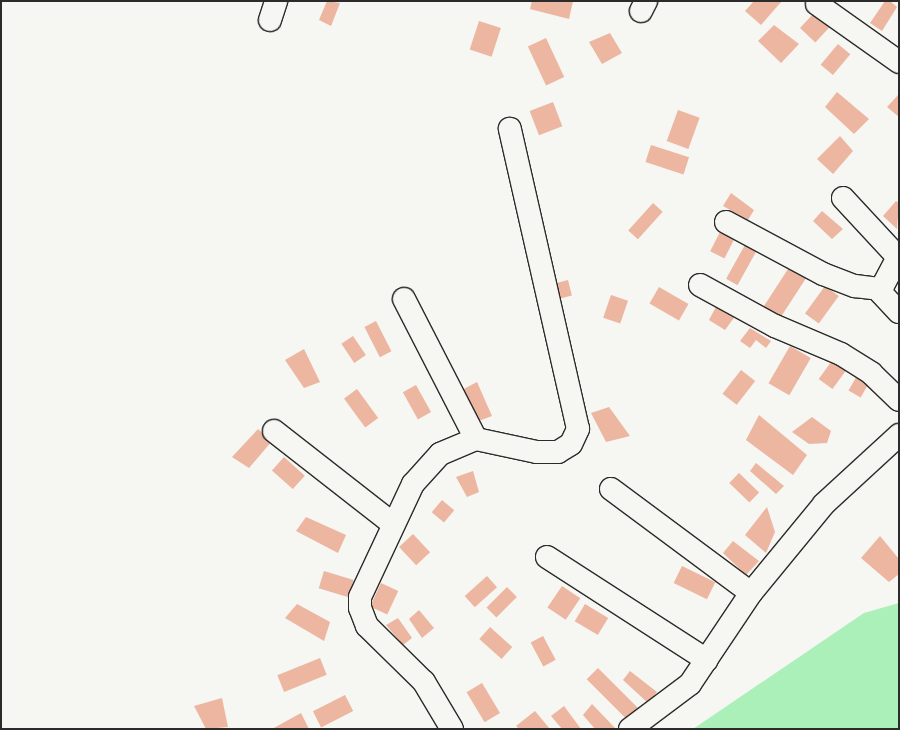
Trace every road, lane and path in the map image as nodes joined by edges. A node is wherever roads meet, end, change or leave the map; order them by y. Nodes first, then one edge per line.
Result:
1 (817, 4) dead end
2 (899, 62) edge
3 (510, 129) dead end
4 (843, 198) dead end
5 (726, 222) dead end
6 (700, 285) dead end
7 (881, 289) junction
8 (404, 299) dead end
9 (899, 312) edge
10 (899, 400) edge
11 (274, 431) dead end
12 (899, 435) edge
13 (476, 439) junction
14 (611, 489) dead end
15 (393, 524) junction
16 (547, 557) dead end
17 (751, 593) junction
18 (708, 660) junction
19 (452, 729) edge
20 (630, 729) edge

1 - 2 street
3 - 13 street
4 - 7 street
5 - 7 street
6 - 10 street
7 - 9 street
8 - 13 street
11 - 15 street
12 - 17 street
13 - 15 street
14 - 17 street
15 - 19 street
16 - 18 street
17 - 18 street
18 - 20 street

